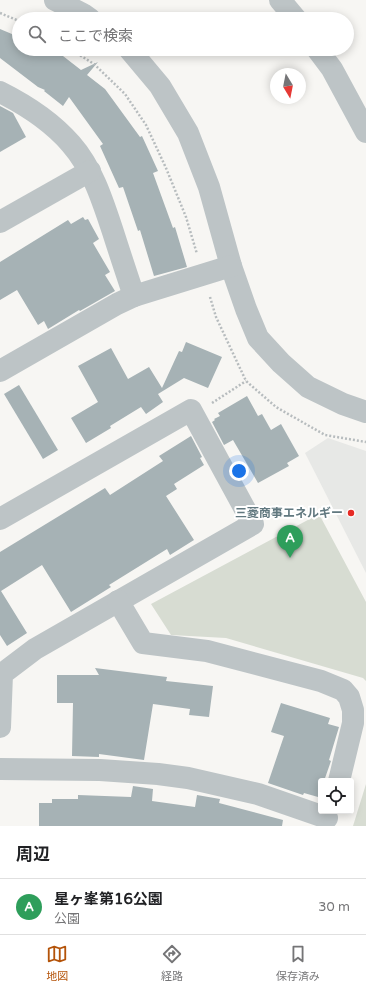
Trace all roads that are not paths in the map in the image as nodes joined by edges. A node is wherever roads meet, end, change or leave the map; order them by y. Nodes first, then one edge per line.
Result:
1 (55, 0) edge
2 (280, 0) edge
3 (79, 12) edge
4 (290, 12) edge
5 (135, 56) edge
6 (322, 56) edge
7 (0, 92) edge
8 (366, 132) edge
9 (90, 171) junction
10 (0, 222) edge
11 (231, 266) junction
12 (134, 296) junction
13 (0, 371) edge
14 (366, 412) edge
15 (0, 520) edge
16 (118, 602) junction
17 (0, 727) edge
18 (0, 769) edge
19 (340, 778) edge
20 (326, 818) edge

1 - 3 street
2 - 4 street
5 - 11 street
6 - 8 street
7 - 9 street
9 - 10 street
9 - 12 street
11 - 12 street
11 - 14 street
12 - 13 street
15 - 16 street
16 - 17 street
16 - 19 street
18 - 20 street

